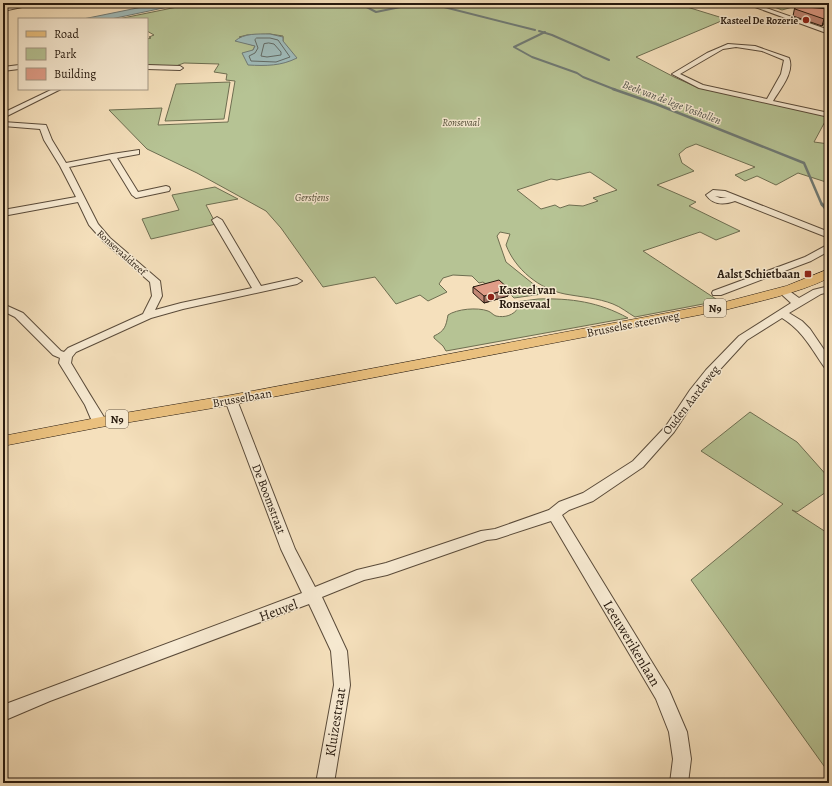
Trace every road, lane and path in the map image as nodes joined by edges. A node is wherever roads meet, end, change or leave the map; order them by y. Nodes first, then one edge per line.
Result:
1 (38, 3) edge
2 (747, 3) edge
3 (3, 9) edge
4 (829, 32) edge
5 (148, 66) edge
6 (18, 67) edge
7 (180, 68) dead end
8 (3, 69) edge
9 (56, 90) edge
10 (769, 101) junction
11 (829, 115) edge
12 (3, 116) edge
13 (3, 124) edge
14 (136, 152) dead end
15 (112, 156) junction
16 (64, 166) junction
17 (166, 189) dead end
18 (734, 198) dead end
19 (80, 199) junction
20 (3, 213) edge
21 (217, 220) dead end
22 (829, 235) edge
23 (829, 247) edge
24 (829, 273) edge
25 (297, 281) dead end
26 (258, 289) junction
27 (829, 290) edge
28 (784, 292) junction
29 (717, 293) dead end
30 (798, 303) junction
31 (3, 307) edge
32 (782, 313) junction
33 (147, 316) junction
34 (481, 353) joint
35 (66, 356) junction
36 (829, 366) edge
37 (231, 400) junction
38 (101, 422) junction
39 (3, 441) edge
40 (554, 514) junction
41 (311, 595) junction
42 (3, 713) edge
43 (325, 783) edge
44 (679, 783) edge

1 - 3 street
2 - 4 street
5 - 7 street
6 - 8 street
9 - 12 street
10 - 10 street
10 - 11 street
13 - 16 street, Ronsevaaldreef
14 - 15 street
15 - 16 street
15 - 17 street
16 - 19 street, Ronsevaaldreef
18 - 22 street
19 - 20 street
19 - 33 street, Ronsevaaldreef
21 - 26 street
23 - 29 street
24 - 28 main road, Brusselse steenweg / N9
25 - 26 street
26 - 33 street
27 - 30 street, Ouden Aardeweg
28 - 30 street
28 - 34 main road, Brusselse steenweg / N9
30 - 32 street, Ouden Aardeweg
31 - 35 street
32 - 36 street
32 - 40 street, Ouden Aardeweg
33 - 35 street
34 - 37 main road, Brusselbaan / N9
35 - 38 street
37 - 38 main road, Brusselbaan / N9
37 - 41 street, De Boomstraat
38 - 39 main road, Brusselbaan / N9
40 - 41 street, Heuvel
40 - 44 street, Leeuwerikenlaan
41 - 42 street, Heuvel
41 - 43 street, Kluizestraat

